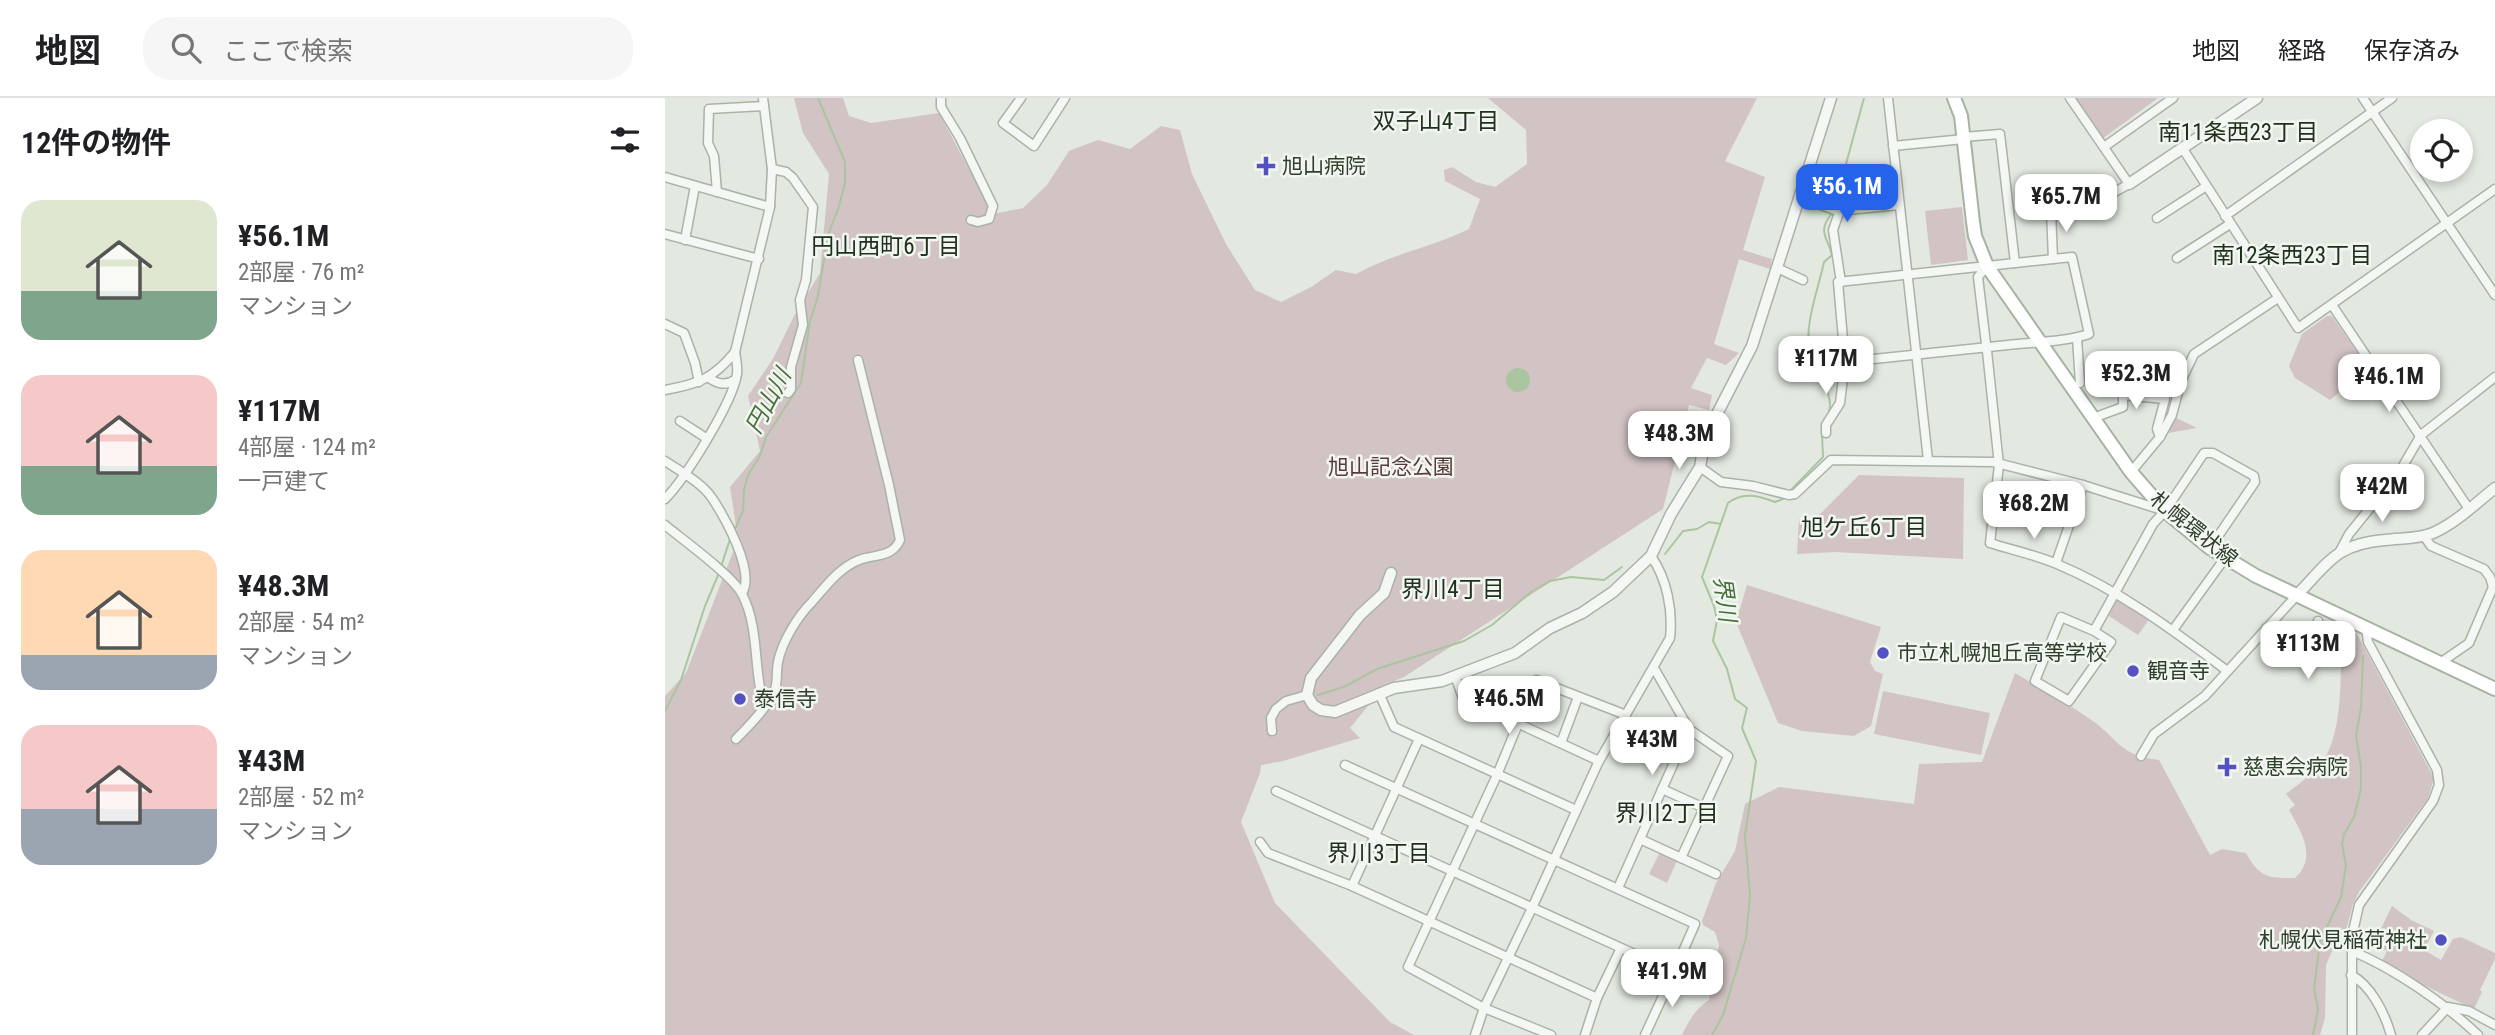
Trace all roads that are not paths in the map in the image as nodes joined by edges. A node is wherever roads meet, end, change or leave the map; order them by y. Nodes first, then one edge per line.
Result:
1 (941, 98) edge
2 (1021, 98) edge
3 (1066, 98) edge
4 (1832, 98) edge
5 (1888, 98) edge
6 (1954, 98) edge
7 (2070, 98) edge
8 (2173, 98) edge
9 (2257, 98) edge
10 (2363, 98) edge
11 (2392, 98) edge
12 (764, 102) edge
13 (1075, 104) dead end
14 (2372, 112) junction
15 (1963, 138) junction
16 (1893, 146) junction
17 (2103, 147) junction
18 (2183, 149) junction
19 (772, 169) junction
20 (665, 177) edge
21 (2129, 184) junction
22 (695, 186) junction
23 (2205, 187) junction
24 (2495, 189) edge
25 (717, 192) junction
26 (1800, 198) junction
27 (2102, 199) dead end
28 (1899, 205) junction
29 (770, 207) junction
30 (1840, 210) junction
31 (2051, 210) dead end
32 (2157, 218) dead end
33 (971, 220) dead end
34 (2227, 220) junction
35 (2447, 223) junction
36 (665, 234) edge
37 (685, 240) junction
38 (2176, 258) dead end
39 (759, 259) junction
40 (2053, 259) junction
41 (2015, 263) junction
42 (1987, 266) junction
43 (1777, 268) junction
44 (1907, 275) junction
45 (1803, 280) dead end
46 (1841, 282) junction
47 (2495, 295) edge
48 (2278, 298) junction
49 (2332, 305) junction
50 (665, 324) edge
51 (2077, 338) junction
52 (2038, 342) junction
53 (1987, 347) junction
54 (735, 352) junction
55 (1916, 354) junction
56 (858, 360) dead end
57 (1845, 362) junction
58 (723, 367) junction
59 (2495, 377) edge
60 (709, 378) junction
61 (735, 380) junction
62 (699, 382) junction
63 (2080, 383) dead end
64 (665, 390) edge
65 (788, 393) dead end
66 (2093, 418) junction
67 (680, 421) dead end
68 (1826, 433) dead end
69 (2421, 435) junction
70 (2160, 437) junction
71 (706, 438) junction
72 (1928, 460) junction
73 (665, 461) edge
74 (1999, 465) junction
75 (1700, 467) junction
76 (2131, 472) junction
77 (686, 475) junction
78 (2083, 485) junction
79 (2495, 488) edge
80 (665, 499) edge
81 (2469, 509) junction
82 (2165, 511) junction
83 (665, 525) edge
84 (2424, 536) junction
85 (2210, 548) junction
86 (2340, 551) junction
87 (1651, 556) junction
88 (2225, 558) junction
89 (2056, 563) junction
90 (1391, 573) dead end
91 (742, 593) junction
92 (2116, 593) junction
93 (2297, 595) junction
94 (2318, 621) dead end
95 (2266, 628) junction
96 (2366, 628) junction
97 (2173, 630) junction
98 (2094, 631) junction
99 (2440, 663) junction
100 (1654, 668) junction
101 (2227, 670) junction
102 (1455, 676) junction
103 (2495, 689) edge
104 (1379, 693) junction
105 (1307, 695) junction
106 (1578, 697) junction
107 (764, 706) junction
108 (1626, 715) junction
109 (1519, 725) junction
110 (1689, 729) junction
111 (1272, 731) dead end
112 (736, 739) dead end
113 (1419, 739) junction
114 (1561, 743) junction
115 (2141, 756) dead end
116 (1599, 761) junction
117 (1345, 765) dead end
118 (1497, 775) junction
119 (1397, 788) junction
120 (1662, 789) junction
121 (1276, 791) dead end
122 (1704, 808) junction
123 (1576, 810) junction
124 (1475, 823) junction
125 (1374, 837) junction
126 (1640, 839) junction
127 (1261, 842) dead end
128 (1681, 858) junction
129 (1554, 860) junction
130 (1452, 872) junction
131 (1716, 874) dead end
132 (1352, 886) junction
133 (1618, 888) junction
134 (1532, 908) junction
135 (1428, 921) junction
136 (1621, 948) junction
137 (2351, 951) junction
138 (1507, 957) junction
139 (1674, 972) junction
140 (2351, 975) junction
141 (1597, 998) junction
142 (2448, 1007) junction
143 (1484, 1008) junction
144 (2495, 1025) edge
145 (1475, 1035) edge
146 (1551, 1035) edge
147 (1585, 1035) edge
148 (1645, 1035) edge
149 (2352, 1035) edge
150 (2391, 1035) edge
151 (2422, 1035) edge
152 (2478, 1035) edge

1 - 33 street
2 - 3 street
3 - 13 street
4 - 26 street
5 - 16 street
6 - 15 main road, 札幌環状線
7 - 17 street
8 - 17 street
9 - 18 street
10 - 14 street
11 - 14 street
12 - 19 street
12 - 25 street
14 - 34 street
14 - 35 street
15 - 16 street
15 - 41 street
15 - 42 main road, 札幌環状線
16 - 28 street
17 - 21 street
18 - 21 street
18 - 23 street
19 - 29 street
19 - 65 street
20 - 22 street
21 - 27 street
22 - 25 street
22 - 37 street
23 - 32 street
23 - 34 street
24 - 35 street
25 - 29 street
26 - 30 street
26 - 43 street
28 - 30 street
28 - 44 street
29 - 39 street
30 - 46 street
31 - 40 street
34 - 38 street
34 - 48 street
35 - 47 street
35 - 49 street
36 - 37 street
37 - 39 street
39 - 54 street
40 - 41 street
40 - 51 street
41 - 42 street
42 - 44 street
42 - 52 main road, 札幌環状線
42 - 53 street
43 - 45 street
43 - 75 street
44 - 46 street
44 - 55 street
46 - 57 street
48 - 49 street
48 - 70 street
49 - 69 street
50 - 62 street
51 - 52 street
51 - 63 street
52 - 53 street
52 - 66 main road, 札幌環状線
53 - 55 street
53 - 74 street
54 - 58 street
54 - 61 street
55 - 57 street
55 - 72 street
56 - 107 street
57 - 68 street
58 - 60 street
58 - 61 street
59 - 69 street
60 - 61 street
60 - 62 street
61 - 71 street
62 - 64 street
66 - 70 street
66 - 76 main road, 札幌環状線
67 - 71 street
69 - 81 street
69 - 86 street
70 - 76 street
71 - 77 street
72 - 74 street
72 - 75 street
73 - 77 street
74 - 78 street
74 - 89 street
75 - 87 street
76 - 82 main road, 札幌環状線
77 - 80 street
77 - 91 street
78 - 82 street
78 - 89 street
79 - 81 street
81 - 84 street
82 - 85 main road, 札幌環状線
82 - 85 street
82 - 92 street
83 - 91 street
84 - 86 street
84 - 99 street
85 - 88 main road, 札幌環状線
86 - 93 street
87 - 100 street
87 - 102 street
88 - 93 main road, 札幌環状線
88 - 97 street
89 - 92 street
90 - 105 street
91 - 107 street
92 - 97 street
92 - 98 street
93 - 95 street
93 - 96 main road, 札幌環状線
94 - 95 street
95 - 101 street
96 - 99 main road, 札幌環状線
96 - 137 street
97 - 101 street
98 - 98 street
99 - 103 main road, 札幌環状線
100 - 108 street
100 - 110 street
101 - 115 street
102 - 104 street
102 - 109 street
104 - 105 street
104 - 113 street
105 - 111 street
106 - 108 street
106 - 109 street
106 - 114 street
107 - 112 street
108 - 116 street
109 - 114 street
109 - 118 street
110 - 120 street
110 - 122 street
113 - 118 street
113 - 119 street
114 - 116 street
116 - 123 street
117 - 119 street
118 - 123 street
118 - 124 street
119 - 124 street
119 - 125 street
120 - 122 street
120 - 126 street
121 - 125 street
122 - 128 street
123 - 129 street
124 - 129 street
124 - 130 street
125 - 130 street
125 - 132 street
126 - 128 street
126 - 133 street
127 - 132 street
128 - 131 street
129 - 133 street
129 - 134 street
130 - 134 street
130 - 135 street
132 - 135 street
133 - 139 street
134 - 136 street
134 - 138 street
135 - 138 street
135 - 143 street
136 - 139 street
136 - 141 street
137 - 140 street
137 - 142 street
138 - 141 street
138 - 143 street
139 - 148 street
140 - 149 street
140 - 150 street
141 - 147 street
142 - 144 street
142 - 151 street
142 - 152 street
143 - 145 street
143 - 146 street

